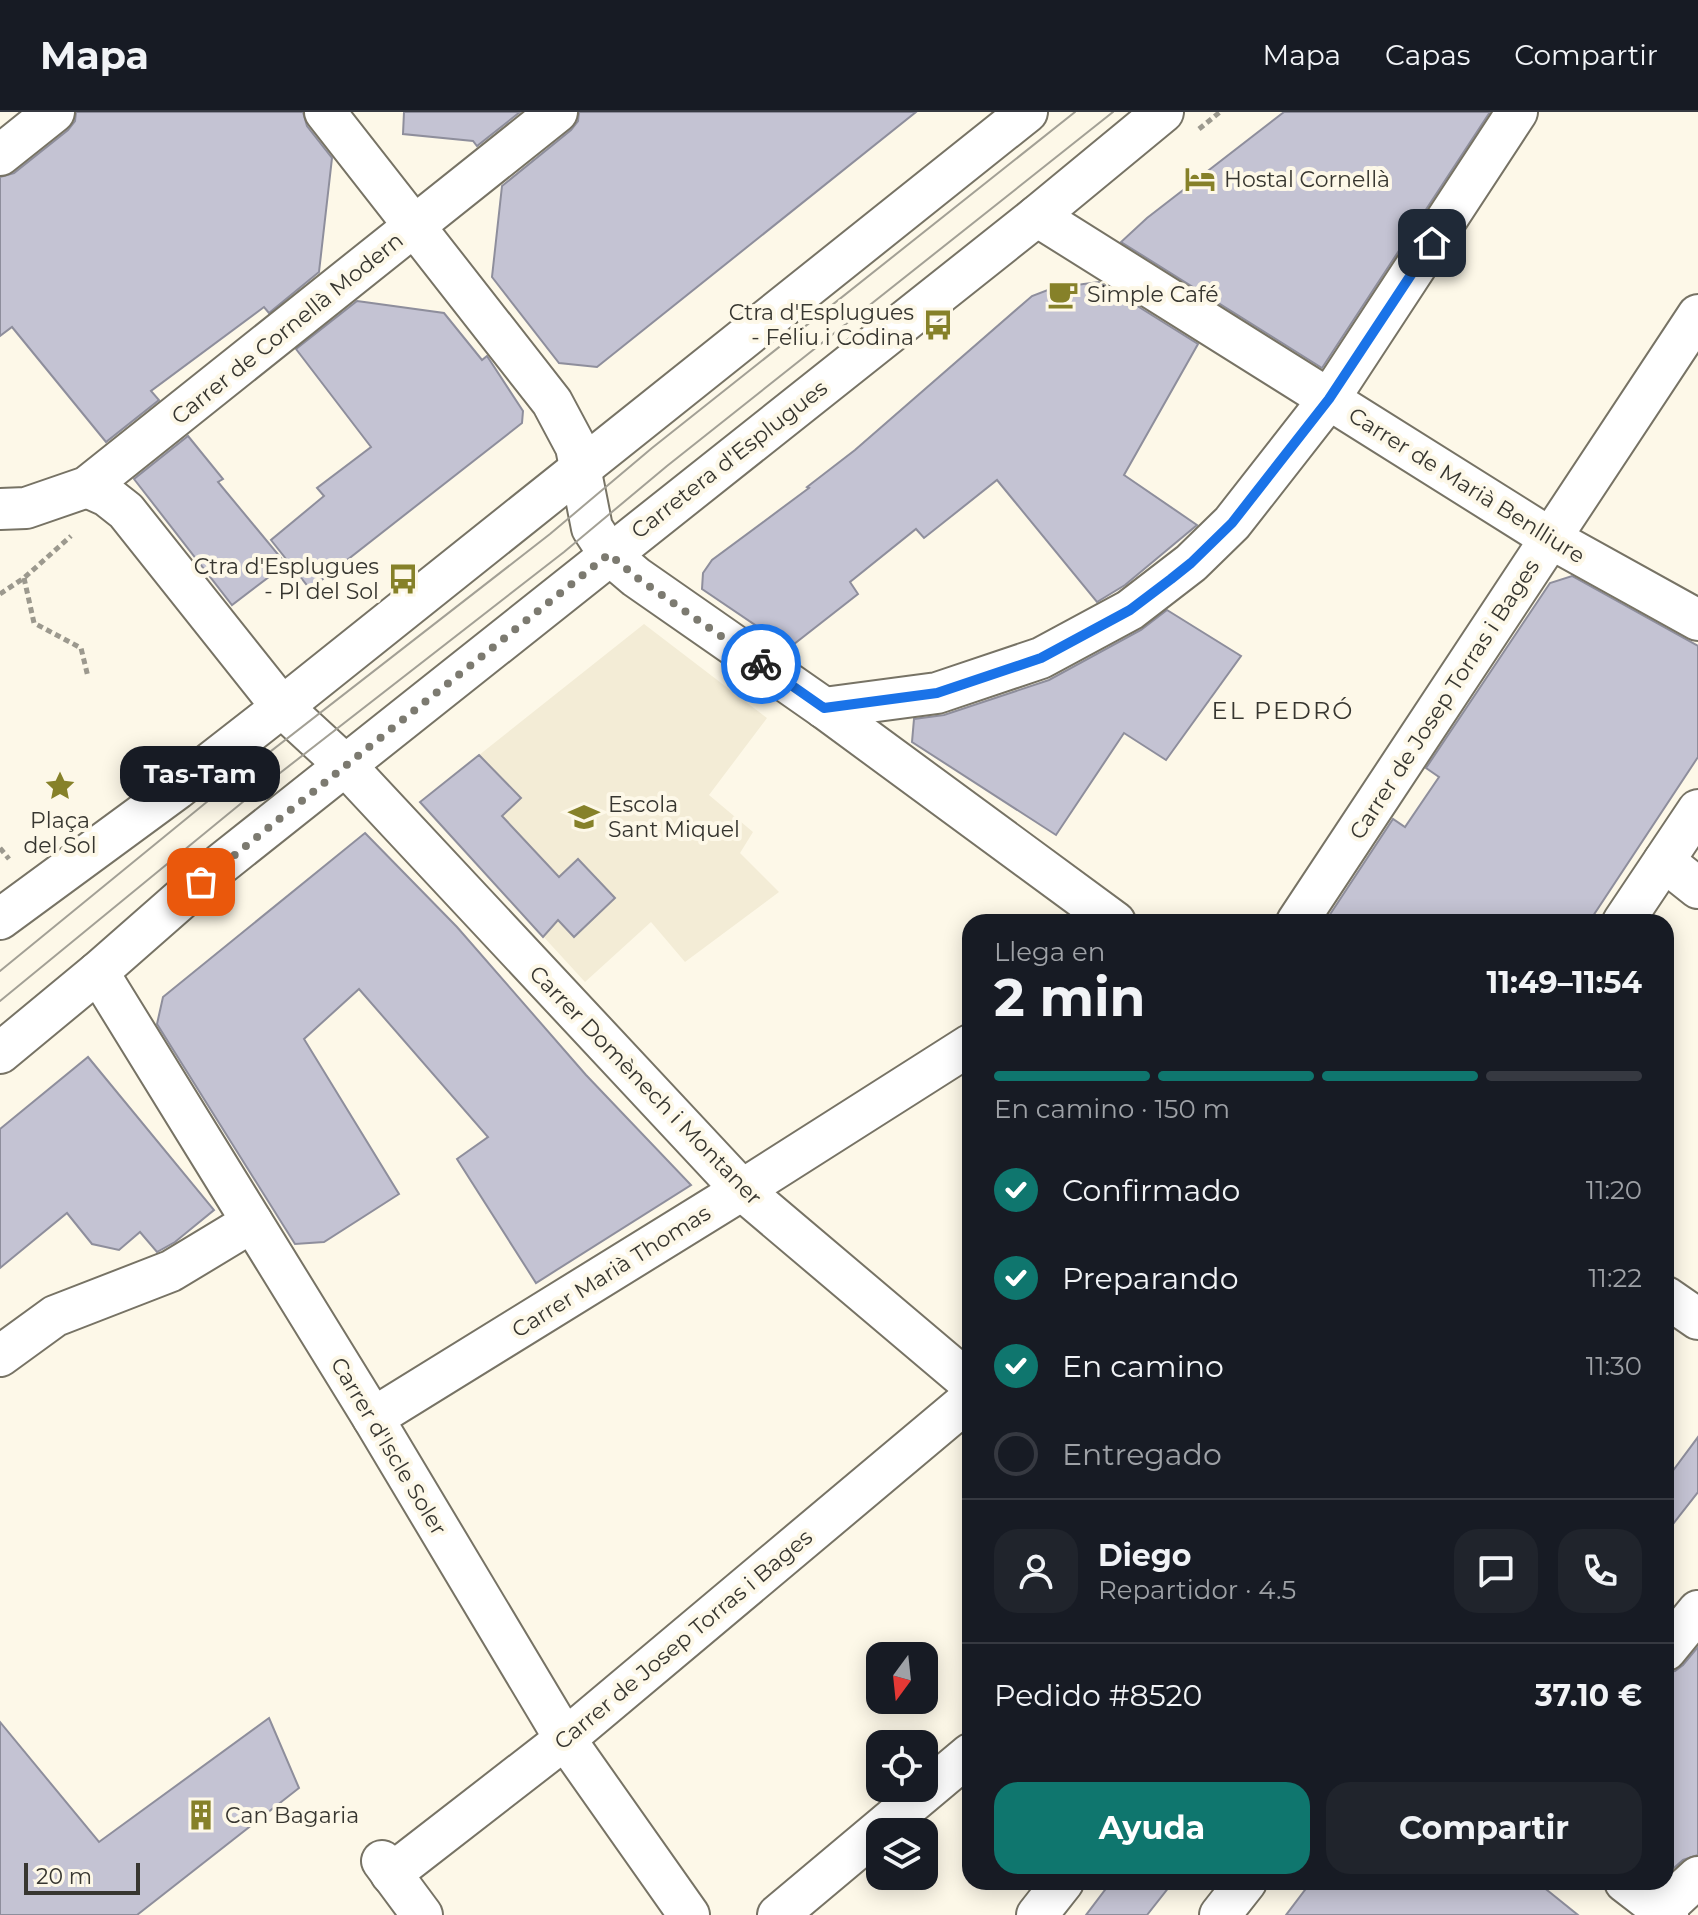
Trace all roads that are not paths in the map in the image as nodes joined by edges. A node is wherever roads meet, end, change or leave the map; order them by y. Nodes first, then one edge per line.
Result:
1 (54, 112) edge
2 (325, 112) edge
3 (557, 112) edge
4 (1027, 112) edge
5 (1517, 112) edge
6 (1155, 117) edge
7 (0, 155) edge
8 (1037, 216) junction
9 (415, 226) junction
10 (1698, 315) edge
11 (1329, 399) junction
12 (582, 469) junction
13 (87, 487) junction
14 (0, 509) edge
15 (1550, 538) junction
16 (609, 554) junction
17 (1698, 620) edge
18 (282, 707) junction
19 (824, 708) junction
20 (345, 765) junction
21 (1698, 810) edge
22 (1664, 861) junction
23 (1698, 888) edge
24 (1104, 914) edge
25 (1302, 914) edge
26 (1628, 914) edge
27 (0, 919) edge
28 (98, 972) junction
29 (962, 1050) edge
30 (0, 1053) edge
31 (742, 1190) junction
32 (252, 1222) junction
33 (0, 1356) edge
34 (962, 1376) edge
35 (962, 1406) edge
36 (373, 1418) junction
37 (1698, 1611) edge
38 (1674, 1640) edge
39 (565, 1739) junction
40 (962, 1761) edge
41 (1698, 1877) edge
42 (1057, 1890) edge
43 (1240, 1890) edge
44 (1636, 1890) edge
45 (1667, 1914) edge
46 (422, 1915) edge
47 (689, 1915) edge
48 (778, 1915) edge
49 (1037, 1915) edge
50 (1220, 1915) edge

1 - 7 street
2 - 9 street
3 - 9 street, Carrer de Cornellà Modern
4 - 12 street
5 - 11 street
6 - 8 street, Carretera d'Esplugues
8 - 11 street, Carrer de Marià Benlliure
8 - 16 street, Carretera d'Esplugues
9 - 12 street
9 - 13 street, Carrer de Cornellà Modern
10 - 15 street, Carrer de Josep Torras i Bages
11 - 15 street, Carrer de Marià Benlliure
11 - 19 street
12 - 16 street
12 - 18 street
13 - 14 street, Carrer de Cornellà Modern
13 - 18 street
15 - 17 street, Carrer de Marià Benlliure
15 - 25 street, Carrer de Josep Torras i Bages
16 - 19 street
16 - 20 street, Carretera d'Esplugues
18 - 20 street
18 - 27 street
19 - 24 street
20 - 28 street, Carretera d'Esplugues
20 - 31 street, Carrer Domènech i Montaner
21 - 22 street
22 - 23 street
22 - 26 street
28 - 30 street, Carretera d'Esplugues
28 - 32 street, Carrer d'Iscle Soler
29 - 31 street, Carrer Marià Thomas
31 - 34 street, Carrer Domènech i Montaner
31 - 36 street, Carrer Marià Thomas
32 - 33 street
32 - 36 street, Carrer d'Iscle Soler
35 - 39 street, Carrer de Josep Torras i Bages
36 - 39 street, Carrer d'Iscle Soler
37 - 38 street
39 - 46 street, Carrer de Josep Torras i Bages
39 - 47 street, Carrer d'Iscle Soler
40 - 48 street
41 - 45 street
42 - 49 street
43 - 50 street
44 - 45 street

